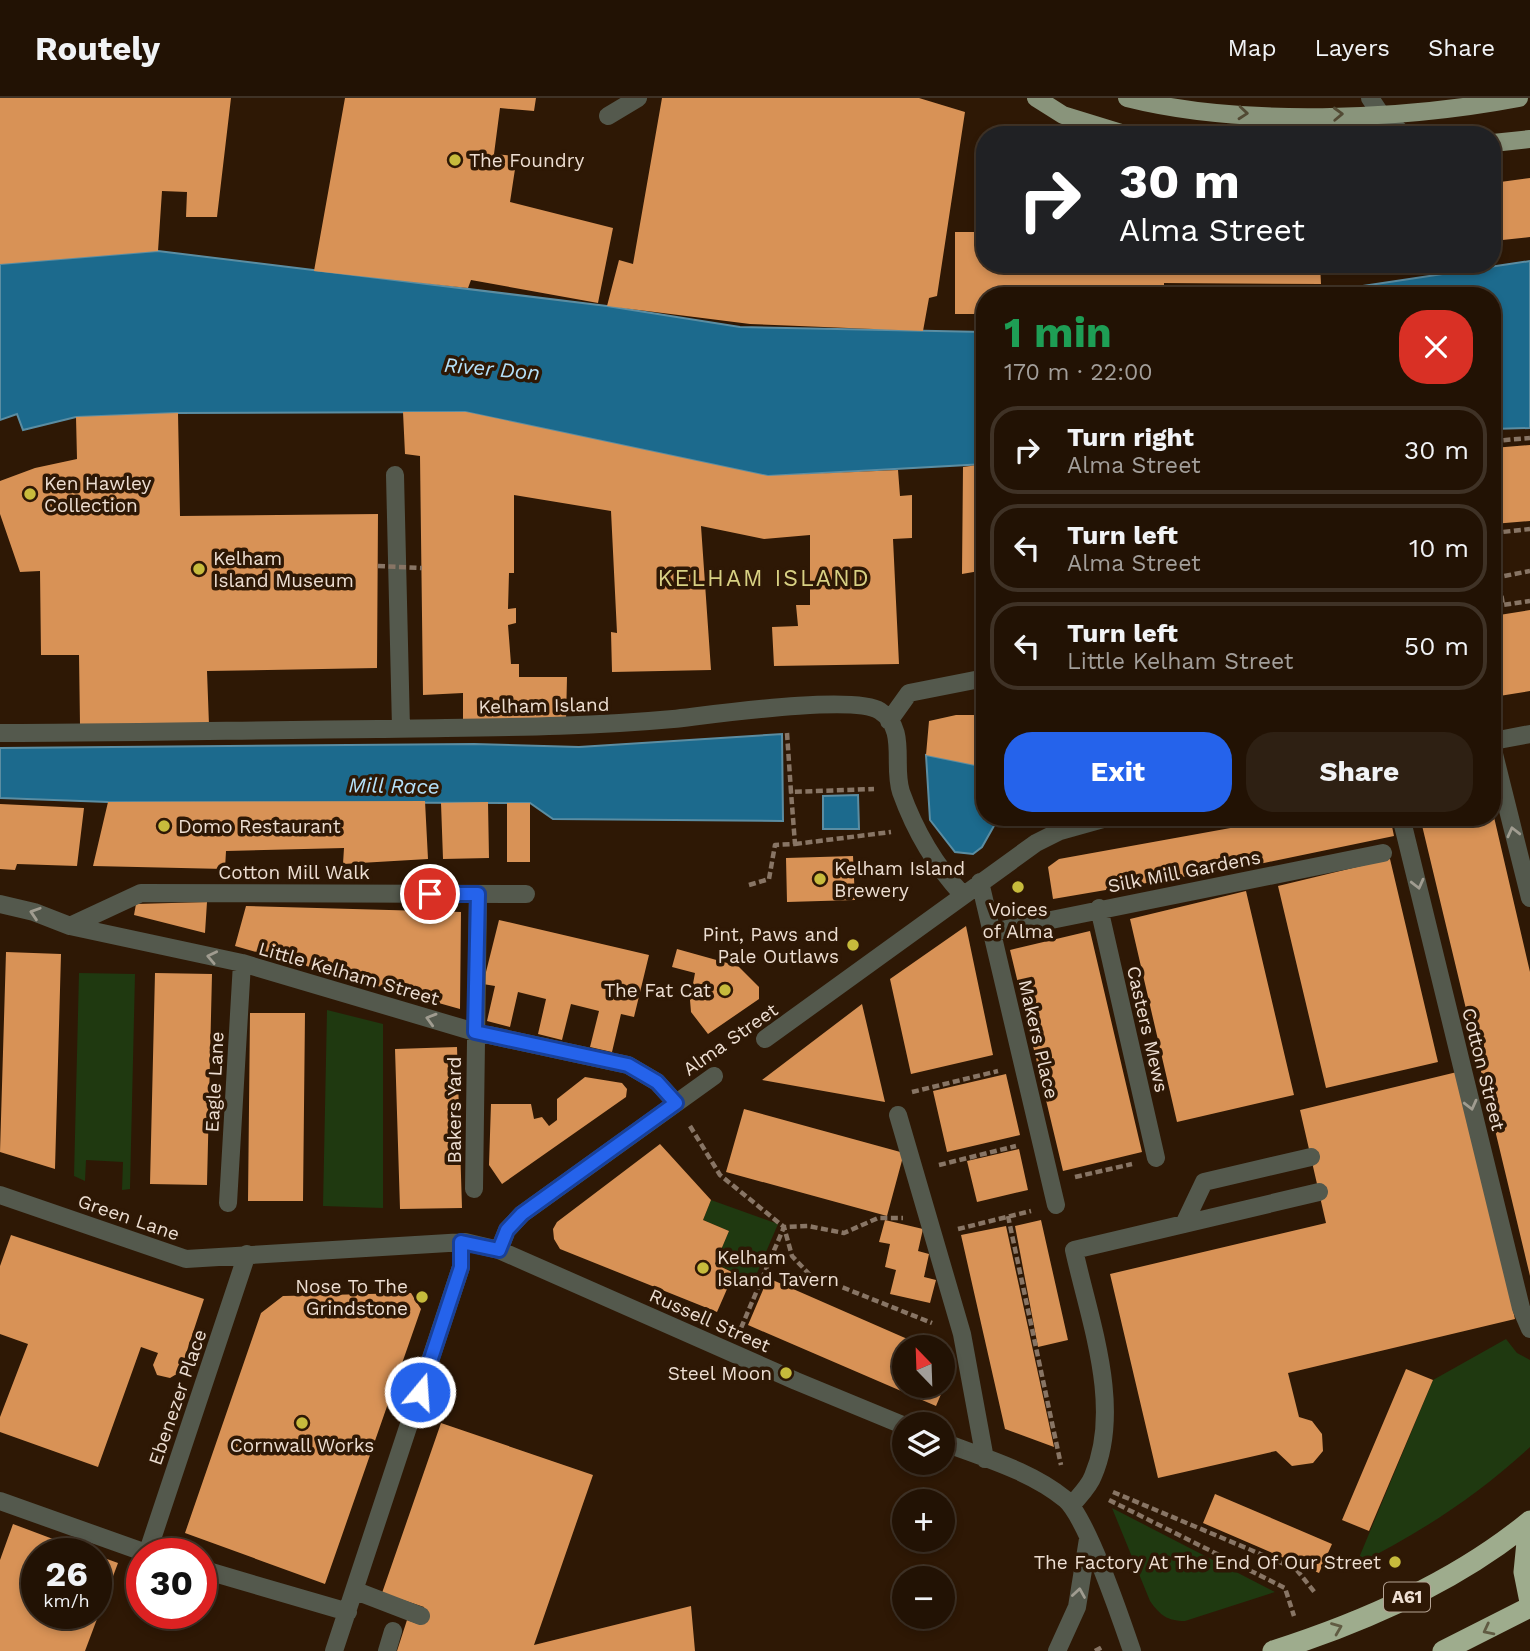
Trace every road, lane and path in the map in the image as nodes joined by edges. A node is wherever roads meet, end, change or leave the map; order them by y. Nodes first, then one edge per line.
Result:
1 (638, 98) edge
2 (1036, 98) edge
3 (1127, 98) edge
4 (1519, 98) edge
5 (1375, 106) edge
6 (608, 117) dead end
7 (1099, 126) edge
8 (1395, 126) edge
9 (1530, 139) edge
10 (1501, 142) edge
11 (1530, 438) edge
12 (1501, 440) edge
13 (396, 475) dead end
14 (1530, 529) edge
15 (1501, 532) edge
16 (378, 566) dead end
17 (422, 568) dead end
18 (1530, 571) edge
19 (1501, 577) edge
20 (1501, 596) edge
21 (1530, 601) edge
22 (976, 680) edge
23 (785, 708) junction
24 (889, 721) junction
25 (401, 728) junction
26 (0, 733) edge
27 (1530, 734) edge
28 (1501, 739) edge
29 (1501, 782) edge
30 (900, 788) junction
31 (791, 792) junction
32 (1082, 826) edge
33 (1403, 826) edge
34 (916, 829) junction
35 (794, 844) junction
36 (1383, 853) dead end
37 (981, 882) junction
38 (749, 884) dead end
39 (478, 894) junction
40 (526, 894) dead end
41 (962, 894) junction
42 (1530, 898) edge
43 (0, 904) edge
44 (1099, 908) junction
45 (70, 926) junction
46 (992, 932) junction
47 (242, 963) junction
48 (475, 1032) junction
49 (765, 1039) dead end
50 (1023, 1066) junction
51 (714, 1076) dead end
52 (676, 1103) junction
53 (898, 1115) joint
54 (1041, 1140) junction
55 (1311, 1157) dead end
56 (1156, 1158) joint
57 (916, 1171) junction
58 (1051, 1183) junction
59 (474, 1189) dead end
60 (1319, 1192) dead end
61 (0, 1195) edge
62 (228, 1203) dead end
63 (1056, 1205) joint
64 (1008, 1216) junction
65 (1184, 1224) junction
66 (784, 1227) junction
67 (933, 1227) junction
68 (461, 1242) junction
69 (499, 1250) junction
70 (247, 1254) junction
71 (1530, 1329) edge
72 (962, 1334) junction
73 (730, 1351) junction
74 (892, 1420) edge
75 (955, 1447) edge
76 (1059, 1454) dead end
77 (985, 1459) junction
78 (0, 1501) edge
79 (1072, 1506) junction
80 (1530, 1522) edge
81 (153, 1538) edge
82 (1088, 1539) junction
83 (126, 1546) edge
84 (217, 1574) edge
85 (356, 1591) junction
86 (1316, 1594) dead end
87 (1530, 1604) edge
88 (348, 1612) junction
89 (421, 1616) dead end
90 (393, 1631) dead end
91 (1302, 1642) junction
92 (334, 1651) edge
93 (387, 1651) edge
94 (1057, 1651) edge
95 (1132, 1651) edge
96 (1273, 1651) edge
97 (1443, 1651) edge

1 - 6 street
2 - 7 main road
3 -> 5 main road
4 - 5 main road
5 - 8 street
9 - 10 main road
11 - 12 path
13 - 25 street
14 - 15 path
16 - 17 path, bridge
18 - 19 path
20 - 21 path
22 - 24 street
23 - 24 street, Kelham Island
23 - 25 street, Kelham Island
23 - 31 path
24 - 30 street
25 - 26 street, Kelham Island
27 - 28 street
42 -> 29 street
30 - 31 path
30 - 34 street
31 - 35 path
32 - 37 street, Alma Street
33 -> 71 street, Cotton Street
34 - 35 path
34 - 41 street
35 - 38 path
36 - 44 street, Silk Mill Gardens
37 - 41 street, Alma Street
37 - 46 street, Makers Place
39 - 40 street, Cotton Mill Walk
39 - 45 street, Cotton Mill Walk
39 - 48 street, Bakers Yard
41 - 49 street, Alma Street
45 -> 43 street, Little Kelham Street
44 - 46 street, Silk Mill Gardens
44 - 56 street, Casters Mews
47 -> 45 street, Little Kelham Street
46 - 50 street, Makers Place
48 -> 47 street, Little Kelham Street
47 - 62 street, Eagle Lane
48 - 52 street, Little Kelham Street
48 - 59 street, Bakers Yard
50 - 53 path
50 - 54 street, Makers Place
51 - 52 street, Alma Street
52 - 66 path
52 - 69 street, Alma Street
53 - 57 street
54 - 57 path
54 - 58 street, Makers Place
55 - 65 street
56 - 58 path
57 - 67 street
58 - 63 street, Makers Place
60 - 65 street
61 - 70 street, Green Lane
63 - 64 path
64 - 67 path
64 - 76 path
65 - 79 street
66 - 67 path
66 - 72 path
66 - 73 path
67 - 72 street
68 - 69 street
68 - 70 street
68 - 85 street
69 - 73 street, Russell Street
70 - 81 street, Ebenezer Place
72 - 77 street
73 - 74 street, Russell Street
75 - 77 street
77 - 79 street
78 - 83 street
79 - 82 street
79 - 86 path
79 - 91 path
80 - 87 highway, A61
91 -> 80 highway, A61
94 -> 82 street
82 - 95 street
84 - 88 street
85 - 88 street
85 - 89 street
87 -> 97 highway, A61
88 - 92 street
90 - 93 street
91 - 96 highway, A61

